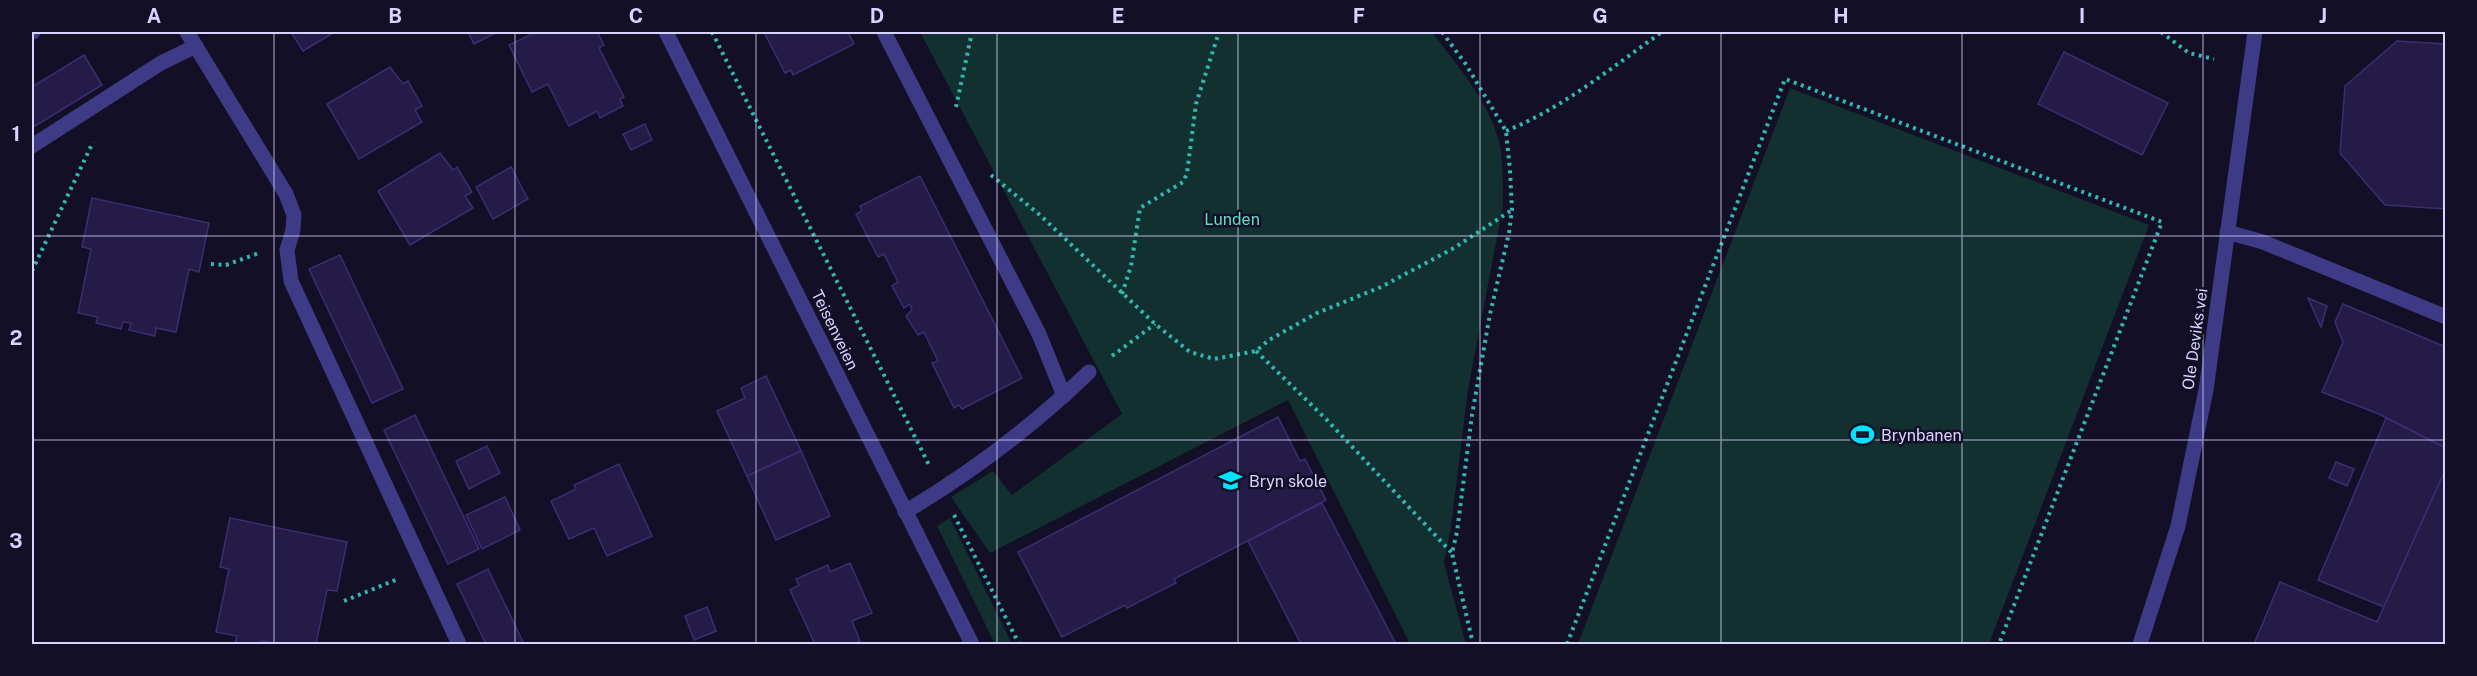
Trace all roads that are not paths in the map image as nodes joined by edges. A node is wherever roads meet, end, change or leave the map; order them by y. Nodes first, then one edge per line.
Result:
1 (187, 32) edge
2 (666, 32) edge
3 (884, 32) edge
4 (2255, 32) edge
5 (196, 46) junction
6 (32, 146) edge
7 (2227, 232) junction
8 (2445, 316) edge
9 (1089, 372) road end
10 (1064, 396) junction
11 (905, 512) junction
12 (459, 645) edge
13 (972, 645) edge
14 (2140, 645) edge

1 - 5 street
2 - 11 street, Teisenveien
3 - 10 street
4 - 7 street, Ole Deviks vei
5 - 6 street
5 - 12 street
7 - 8 street
7 - 14 street, Ole Deviks vei
9 - 10 street
10 - 11 street
11 - 13 street, Teisenveien

